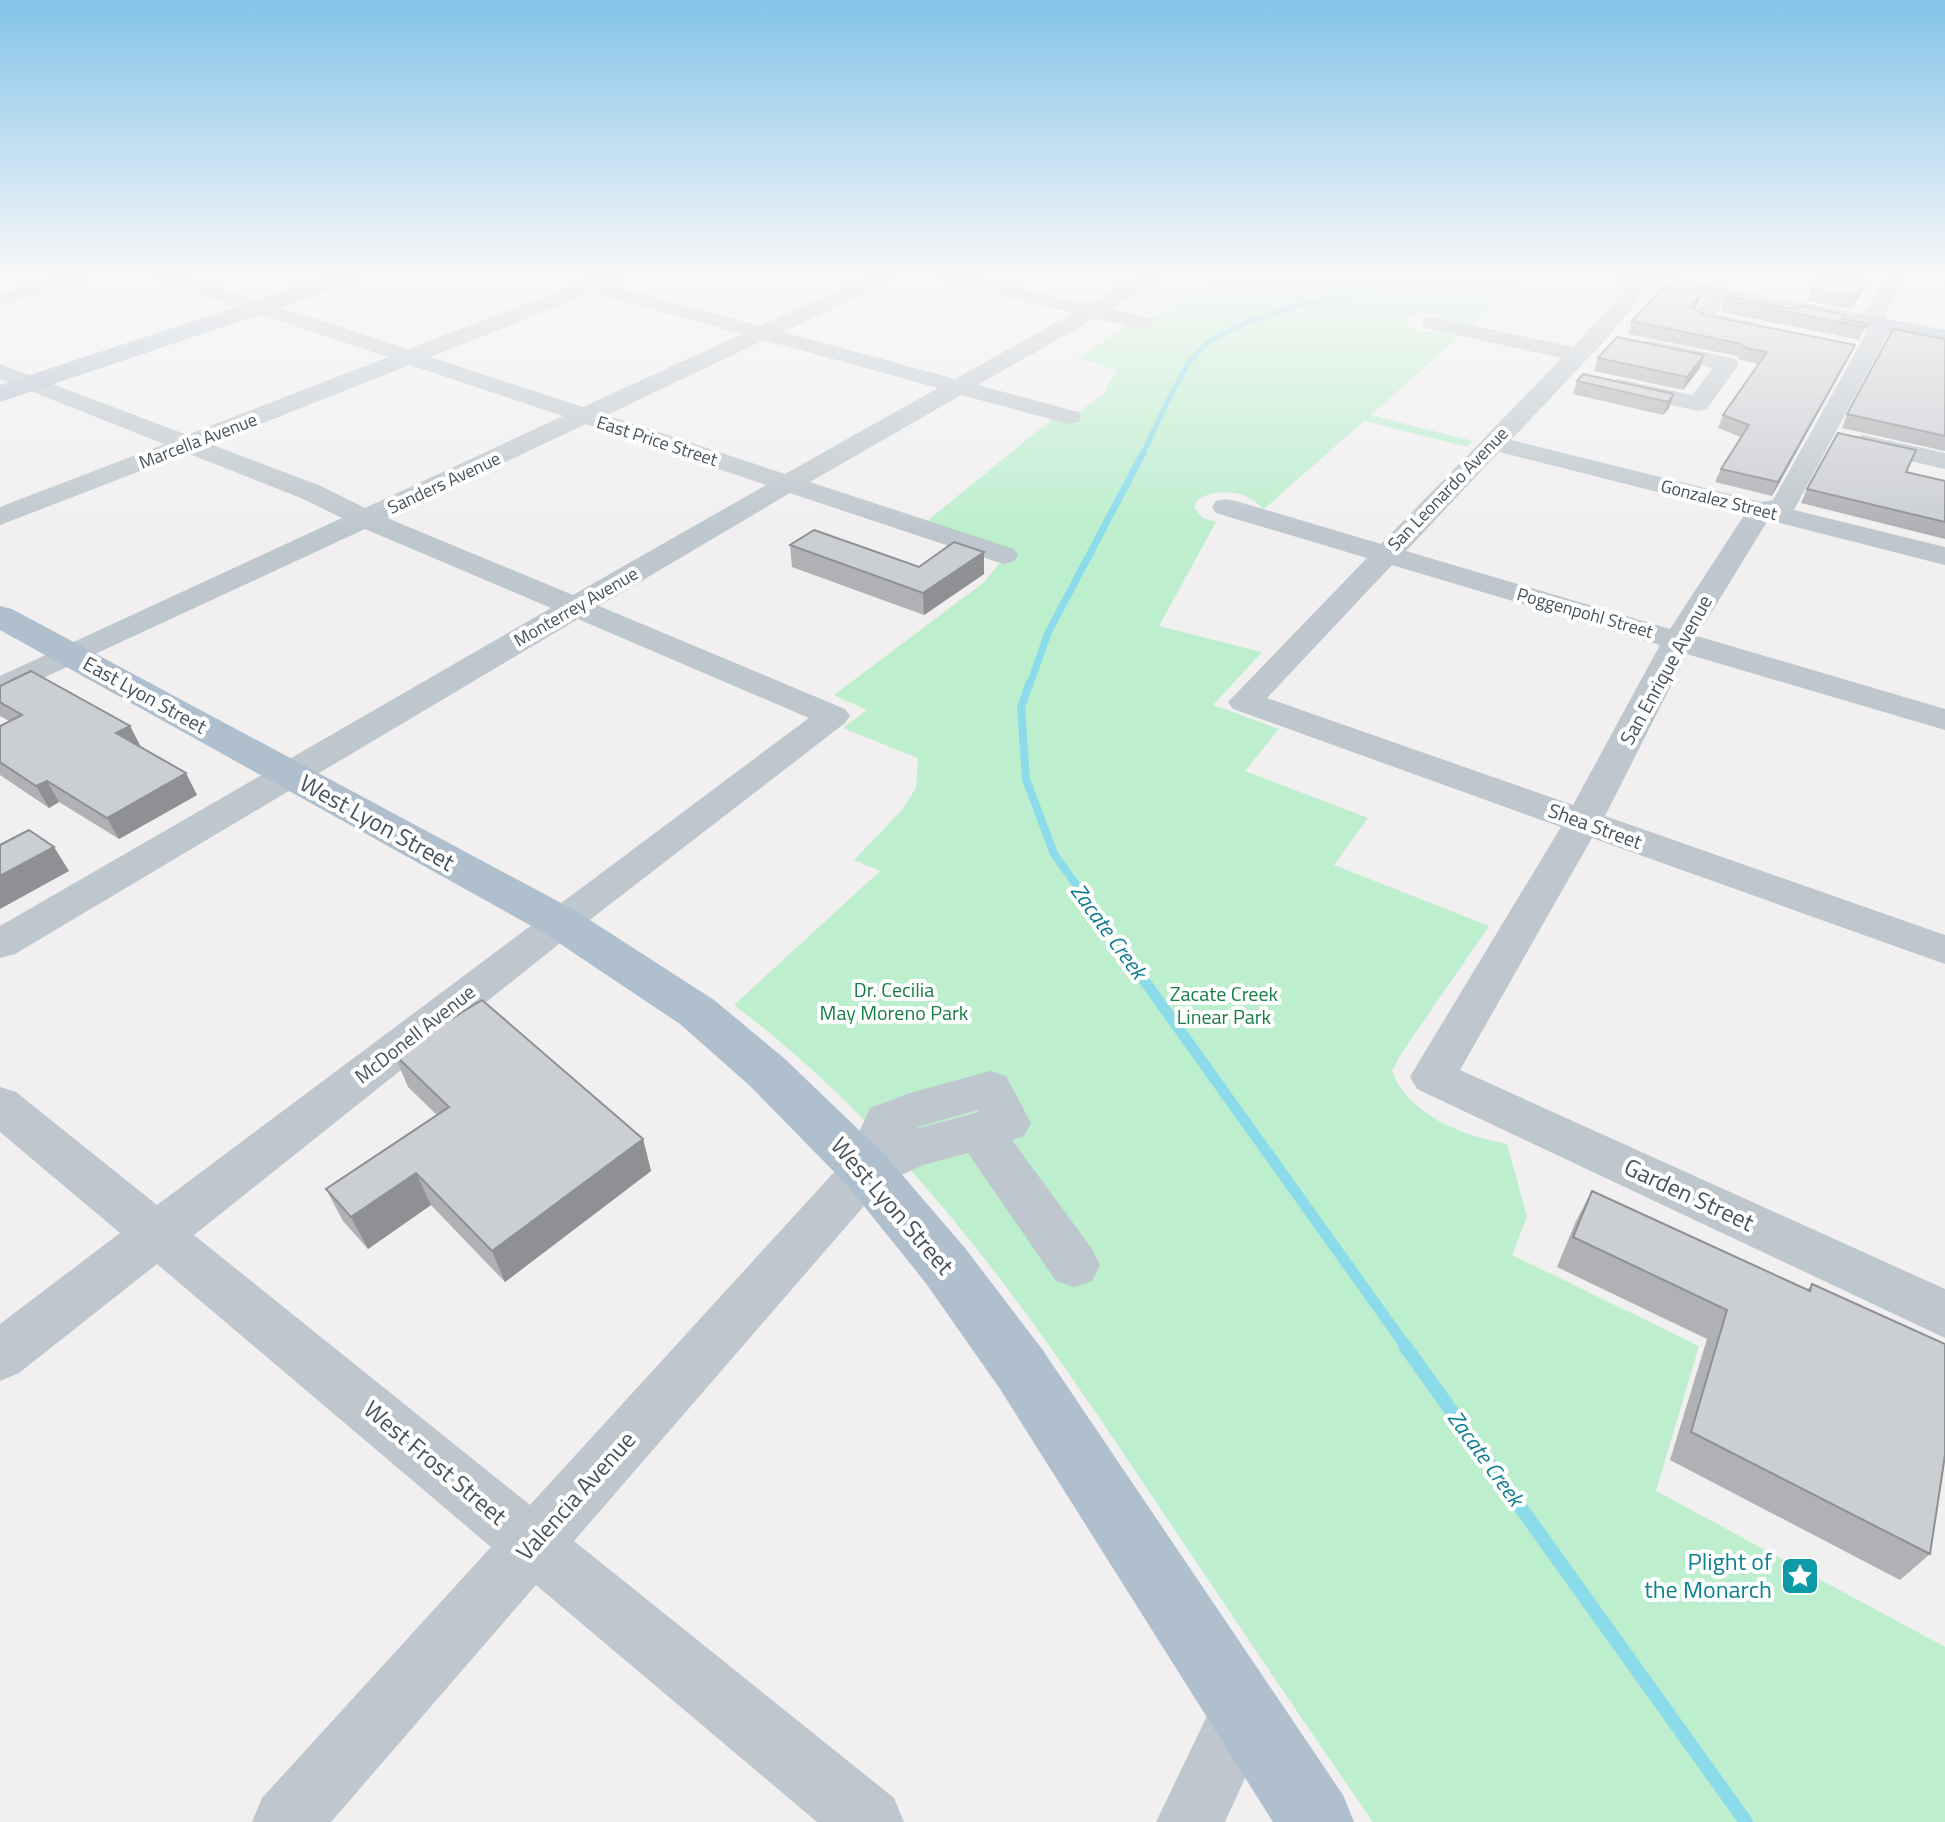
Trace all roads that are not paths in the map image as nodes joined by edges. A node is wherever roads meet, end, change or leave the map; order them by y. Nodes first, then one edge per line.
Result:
1 (102, 360) edge
2 (403, 360) edge
3 (414, 360) edge
4 (705, 360) edge
5 (862, 360) edge
6 (1004, 360) edge
7 (1566, 360) edge
8 (1587, 360) edge
9 (1863, 360) edge
10 (1584, 365) junction
11 (0, 371) edge
12 (31, 384) junction
13 (957, 386) junction
14 (0, 394) edge
15 (584, 417) junction
16 (1069, 417) dead end
17 (1823, 434) junction
18 (1493, 443) junction
19 (190, 444) junction
20 (1945, 461) edge
21 (788, 483) junction
22 (1226, 507) dead end
23 (1761, 510) junction
24 (0, 517) edge
25 (366, 519) junction
26 (1385, 554) junction
27 (1004, 555) dead end
28 (1945, 556) edge
29 (578, 606) junction
30 (0, 616) edge
31 (1678, 641) junction
32 (71, 655) junction
33 (0, 688) edge
34 (1245, 702) joint
35 (1945, 720) edge
36 (290, 775) junction
37 (1583, 822) junction
38 (560, 922) junction
39 (0, 944) edge
40 (1945, 950) edge
41 (1433, 1077) joint
42 (0, 1105) edge
43 (866, 1170) junction
44 (158, 1233) junction
45 (1074, 1265) dead end
46 (1945, 1314) edge
47 (0, 1356) edge
48 (534, 1545) junction
49 (1244, 1710) junction
50 (286, 1822) edge
51 (870, 1822) edge
52 (1190, 1822) edge
53 (1316, 1822) edge

1 - 12 main road
2 - 19 street, Marcella Avenue
3 - 15 street, East Price Street
4 - 15 street, Sanders Avenue
5 - 13 street
6 - 13 street, Monterrey Avenue
7 - 10 street
8 - 10 street, San Leonardo Avenue
9 - 17 street, San Enrique Avenue
10 - 10 street
10 - 18 street, San Leonardo Avenue
11 - 12 street
12 - 14 main road
12 - 19 street
13 - 16 street
13 - 21 street, Monterrey Avenue
15 - 21 street, East Price Street
15 - 25 street, Sanders Avenue
17 - 20 street
17 - 23 street, San Enrique Avenue
18 - 23 street, Gonzalez Street
18 - 26 street, San Leonardo Avenue
19 - 24 street, Marcella Avenue
19 - 25 street
21 - 27 street, East Price Street
21 - 29 street, Monterrey Avenue
22 - 26 street, Poggenpohl Street
23 - 28 street, Gonzalez Street
23 - 31 street, San Enrique Avenue
25 - 29 street
25 - 32 street, Sanders Avenue
26 - 31 street, Poggenpohl Street
26 - 34 street, San Leonardo Avenue
29 - 36 street, Monterrey Avenue
29 - 38 street, McDonell Avenue
30 - 32 main road, East Lyon Street
31 - 35 street, Poggenpohl Street
31 - 37 street, San Enrique Avenue
32 - 33 street, Sanders Avenue
32 - 36 main road, East Lyon Street
34 - 37 street, Shea Street
36 - 38 main road, West Lyon Street
36 - 39 street, Monterrey Avenue
37 - 40 street, Shea Street
37 - 41 street, San Enrique Avenue
38 - 43 main road, West Lyon Street
38 - 44 street, McDonell Avenue
41 - 46 street, Garden Street
42 - 44 street, West Frost Street
43 - 45 street
43 - 48 street, Valencia Avenue
43 - 49 main road, West Lyon Street
44 - 47 street, McDonell Avenue
44 - 48 street, West Frost Street
48 - 50 street, Valencia Avenue
48 - 51 street, West Frost Street
49 - 52 street
49 - 53 main road, West Lyon Street

